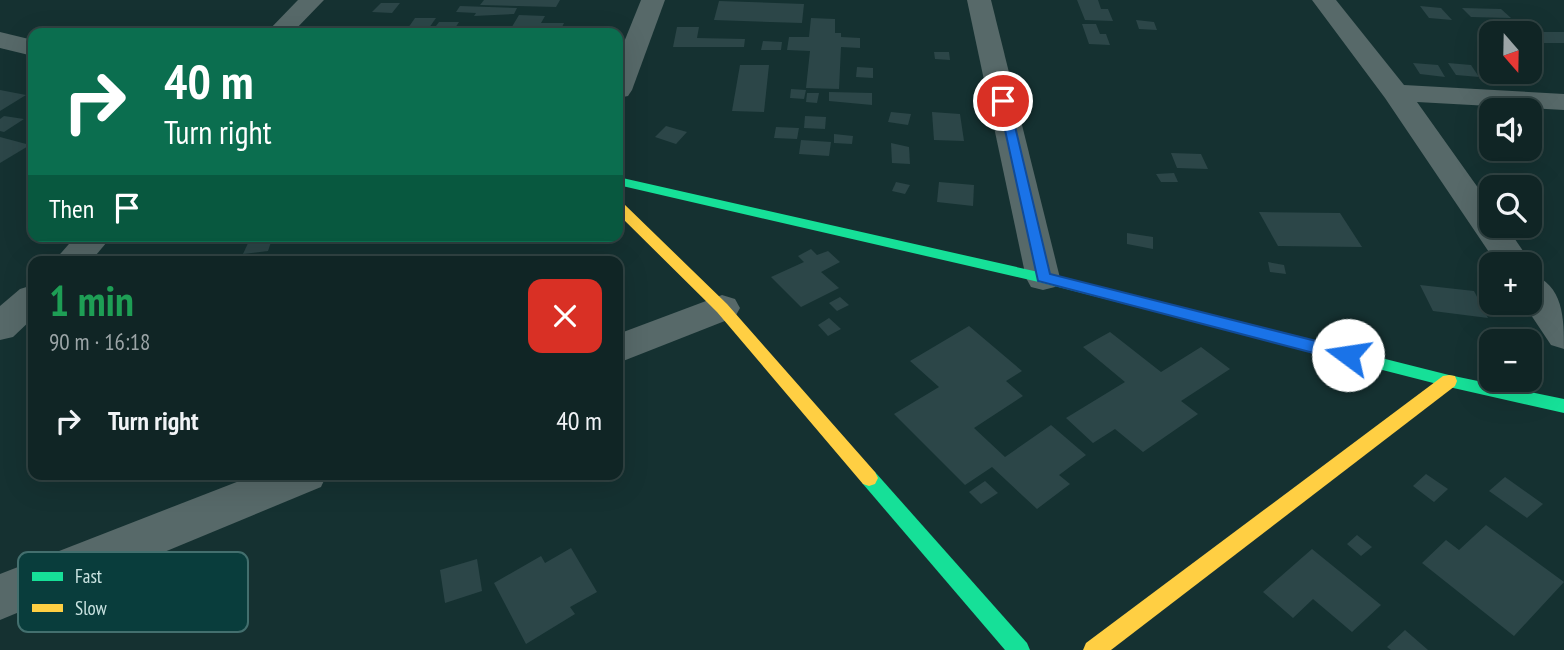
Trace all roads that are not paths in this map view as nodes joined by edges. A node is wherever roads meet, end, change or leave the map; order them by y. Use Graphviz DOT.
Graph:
graph roads {
  1 [pos="312,0"];
  2 [pos="653,0"];
  3 [pos="979,0"];
  4 [pos="1324,0"];
  5 [pos="283,28"];
  6 [pos="0,40"];
  7 [pos="28,47"];
  8 [pos="623,77"];
  9 [pos="1396,93"];
  10 [pos="1564,102"];
  11 [pos="623,182"];
  12 [pos="623,211"];
  13 [pos="90,242"];
  14 [pos="1507,252"];
  15 [pos="76,256"];
  16 [pos="1043,278"];
  17 [pos="28,303"];
  18 [pos="1542,303"];
  19 [pos="722,308"];
  20 [pos="0,327"];
  21 [pos="1564,335"];
  22 [pos="623,347"];
  23 [pos="1449,382"];
  24 [pos="1564,407"];
  25 [pos="291,480"];
  26 [pos="112,552"];
  27 [pos="18,590"];
  28 [pos="0,597"];
  29 [pos="1019,650"];
  30 [pos="1094,650"];
  1 -- 5 [label="street"];
  2 -- 8 [label="street"];
  3 -- 16 [label="street"];
  4 -- 9 [label="street"];
  6 -- 7 [label="street"];
  9 -- 10 [label="street"];
  9 -- 14 [label="street"];
  11 -- 16 [label="street"];
  12 -- 19 [label="street"];
  13 -- 15 [label="street"];
  16 -- 23 [label="street"];
  17 -- 20 [label="street"];
  18 -- 21 [label="street"];
  19 -- 22 [label="street"];
  19 -- 29 [label="street"];
  23 -- 24 [label="street"];
  23 -- 30 [label="street"];
  25 -- 26 [label="street"];
  27 -- 28 [label="street"];
}
